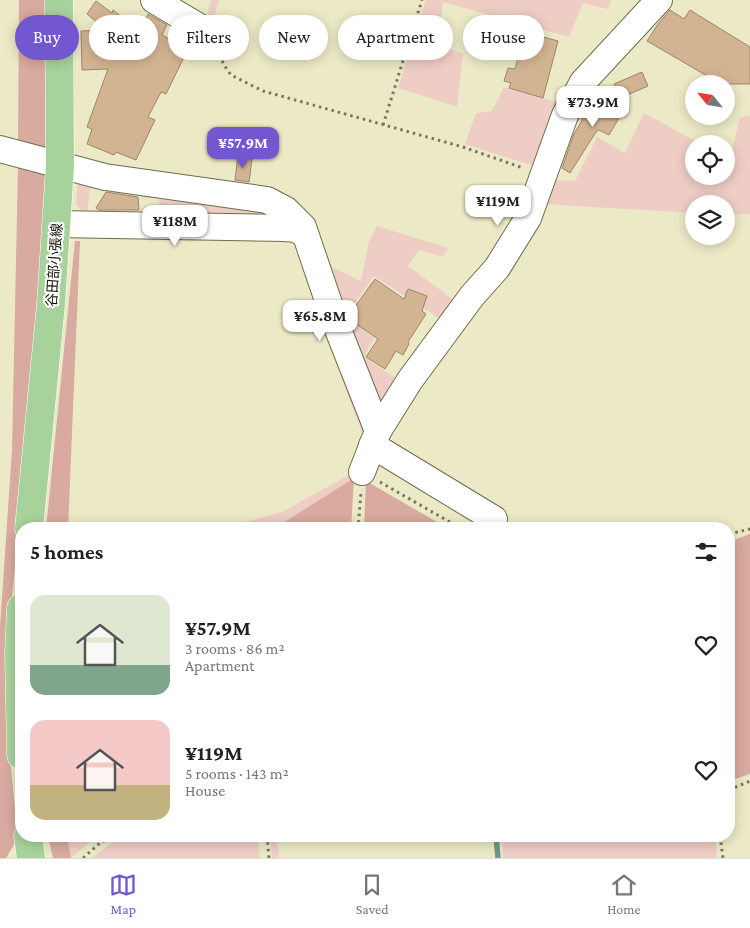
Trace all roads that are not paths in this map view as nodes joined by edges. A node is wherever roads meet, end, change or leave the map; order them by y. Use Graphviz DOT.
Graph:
graph roads {
  1 [pos="59,0"];
  2 [pos="154,0"];
  3 [pos="659,0"];
  4 [pos="180,15"];
  5 [pos="9,152"];
  6 [pos="60,166"];
  7 [pos="57,224"];
  8 [pos="304,234"];
  9 [pos="375,438"];
  10 [pos="362,472"];
  11 [pos="494,519"];
  12 [pos="30,522"];
  13 [pos="29,842"];
  14 [pos="31,858"];
  1 -- 6 [label="main road, 谷田部小張線"];
  2 -- 4 [label="street"];
  3 -- 9 [label="street"];
  5 -- 6 [label="street"];
  6 -- 7 [label="main road, 谷田部小張線"];
  6 -- 8 [label="street"];
  7 -- 8 [label="street"];
  7 -- 12 [label="main road, 谷田部小張線"];
  8 -- 9 [label="street"];
  9 -- 10 [label="street"];
  9 -- 11 [label="street"];
  13 -- 14 [label="main road"];
}
